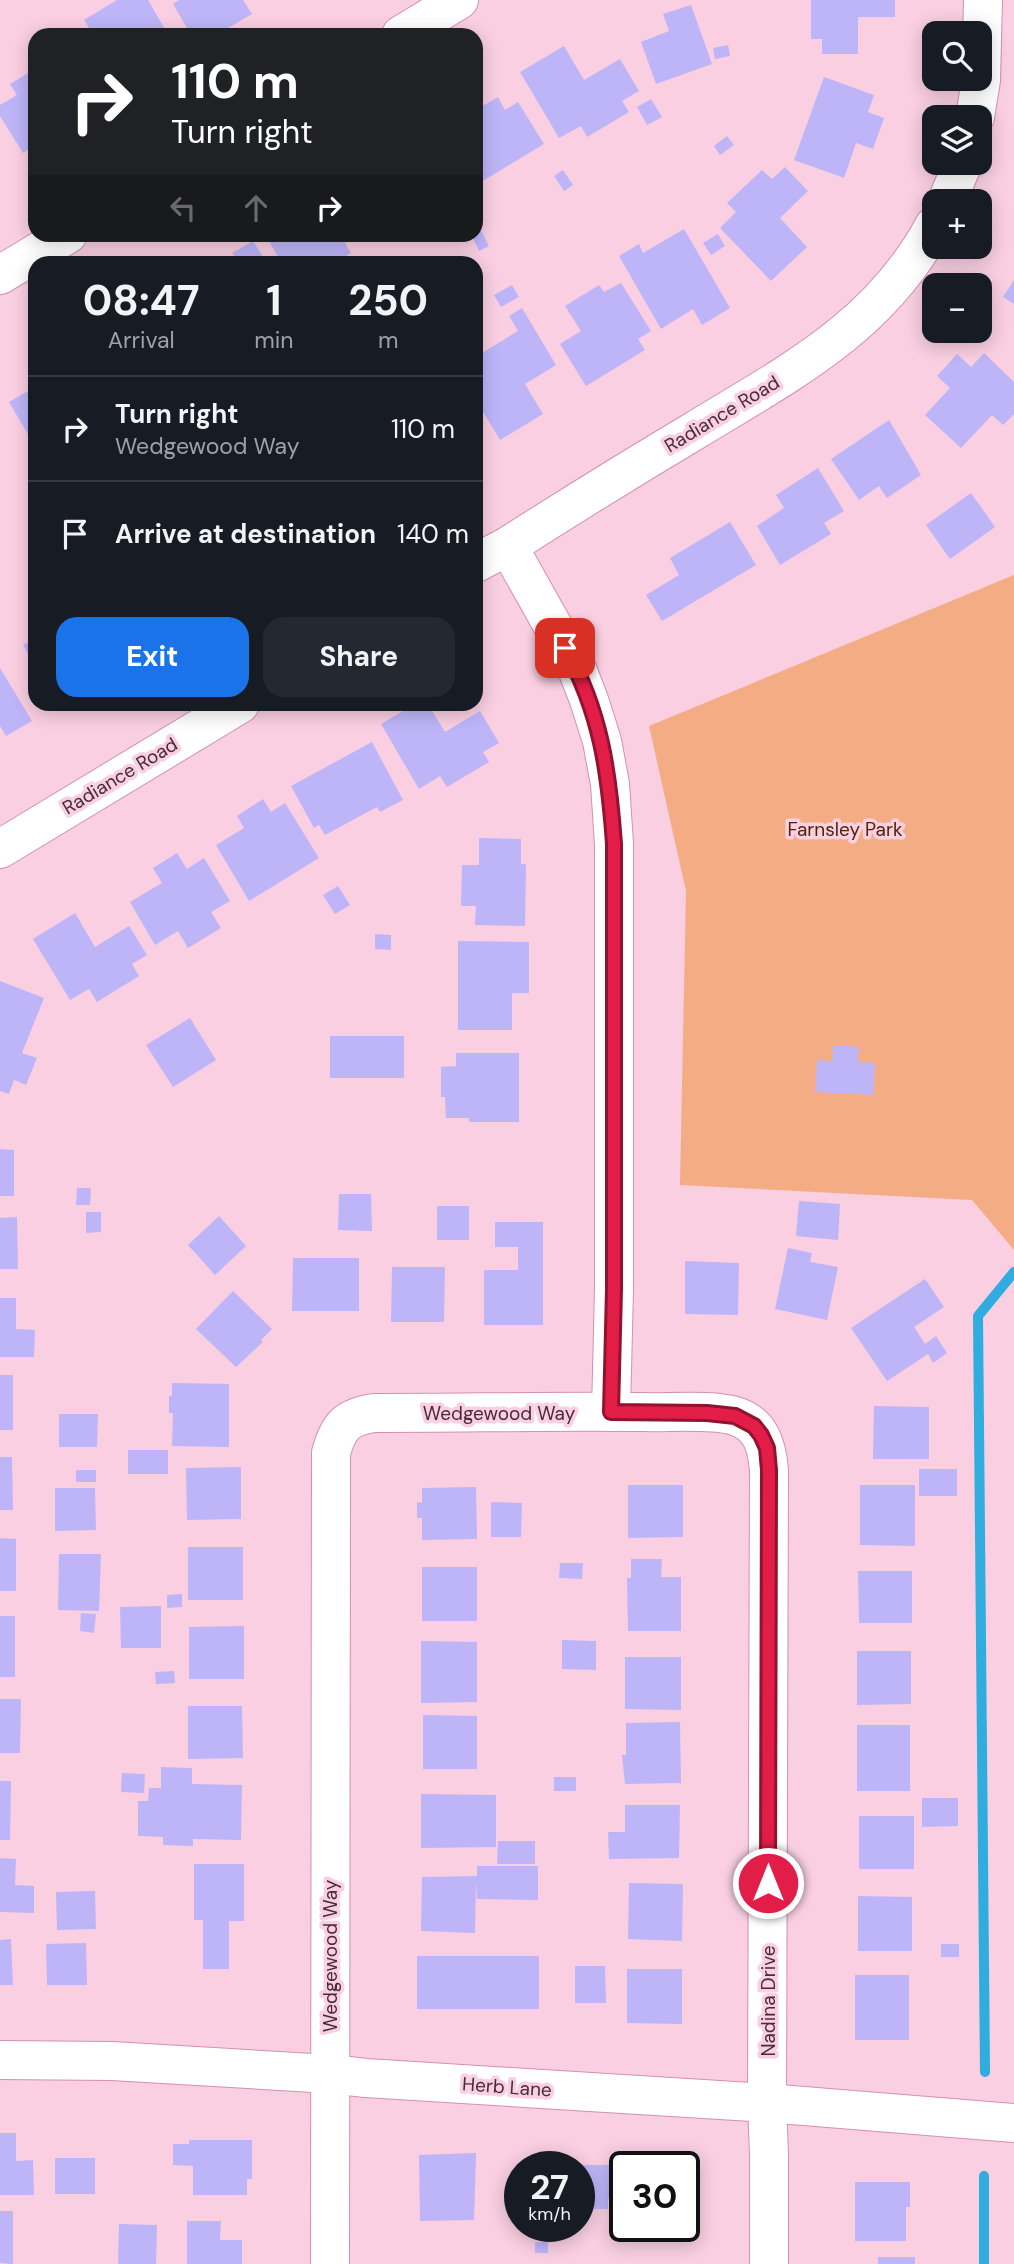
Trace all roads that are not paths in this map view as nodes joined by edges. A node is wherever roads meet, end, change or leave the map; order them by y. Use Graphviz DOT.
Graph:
graph roads {
  1 [pos="459,0"];
  2 [pos="983,0"];
  3 [pos="413,28"];
  4 [pos="977,105"];
  5 [pos="55,242"];
  6 [pos="922,248"];
  7 [pos="32,256"];
  8 [pos="28,258"];
  9 [pos="0,275"];
  10 [pos="492,554"];
  11 [pos="228,711"];
  12 [pos="0,849"];
  13 [pos="611,1412"];
  14 [pos="0,2060"];
  15 [pos="330,2074"];
  16 [pos="767,2103"];
  17 [pos="1014,2123"];
  18 [pos="330,2264"];
  19 [pos="769,2264"];
  1 -- 3 [label="street"];
  2 -- 4 [label="street"];
  5 -- 7 [label="street"];
  6 -- 10 [label="street, Radiance Road"];
  8 -- 9 [label="street"];
  10 -- 13 [label="street"];
  11 -- 12 [label="street, Radiance Road"];
  13 -- 15 [label="street, Wedgewood Way"];
  13 -- 16 [label="street, Nadina Drive"];
  14 -- 15 [label="street, Herb Lane"];
  15 -- 16 [label="street, Herb Lane"];
  15 -- 18 [label="street, Wedgewood Way"];
  16 -- 17 [label="street, Herb Lane"];
  16 -- 19 [label="street, Nadina Drive"];
}
